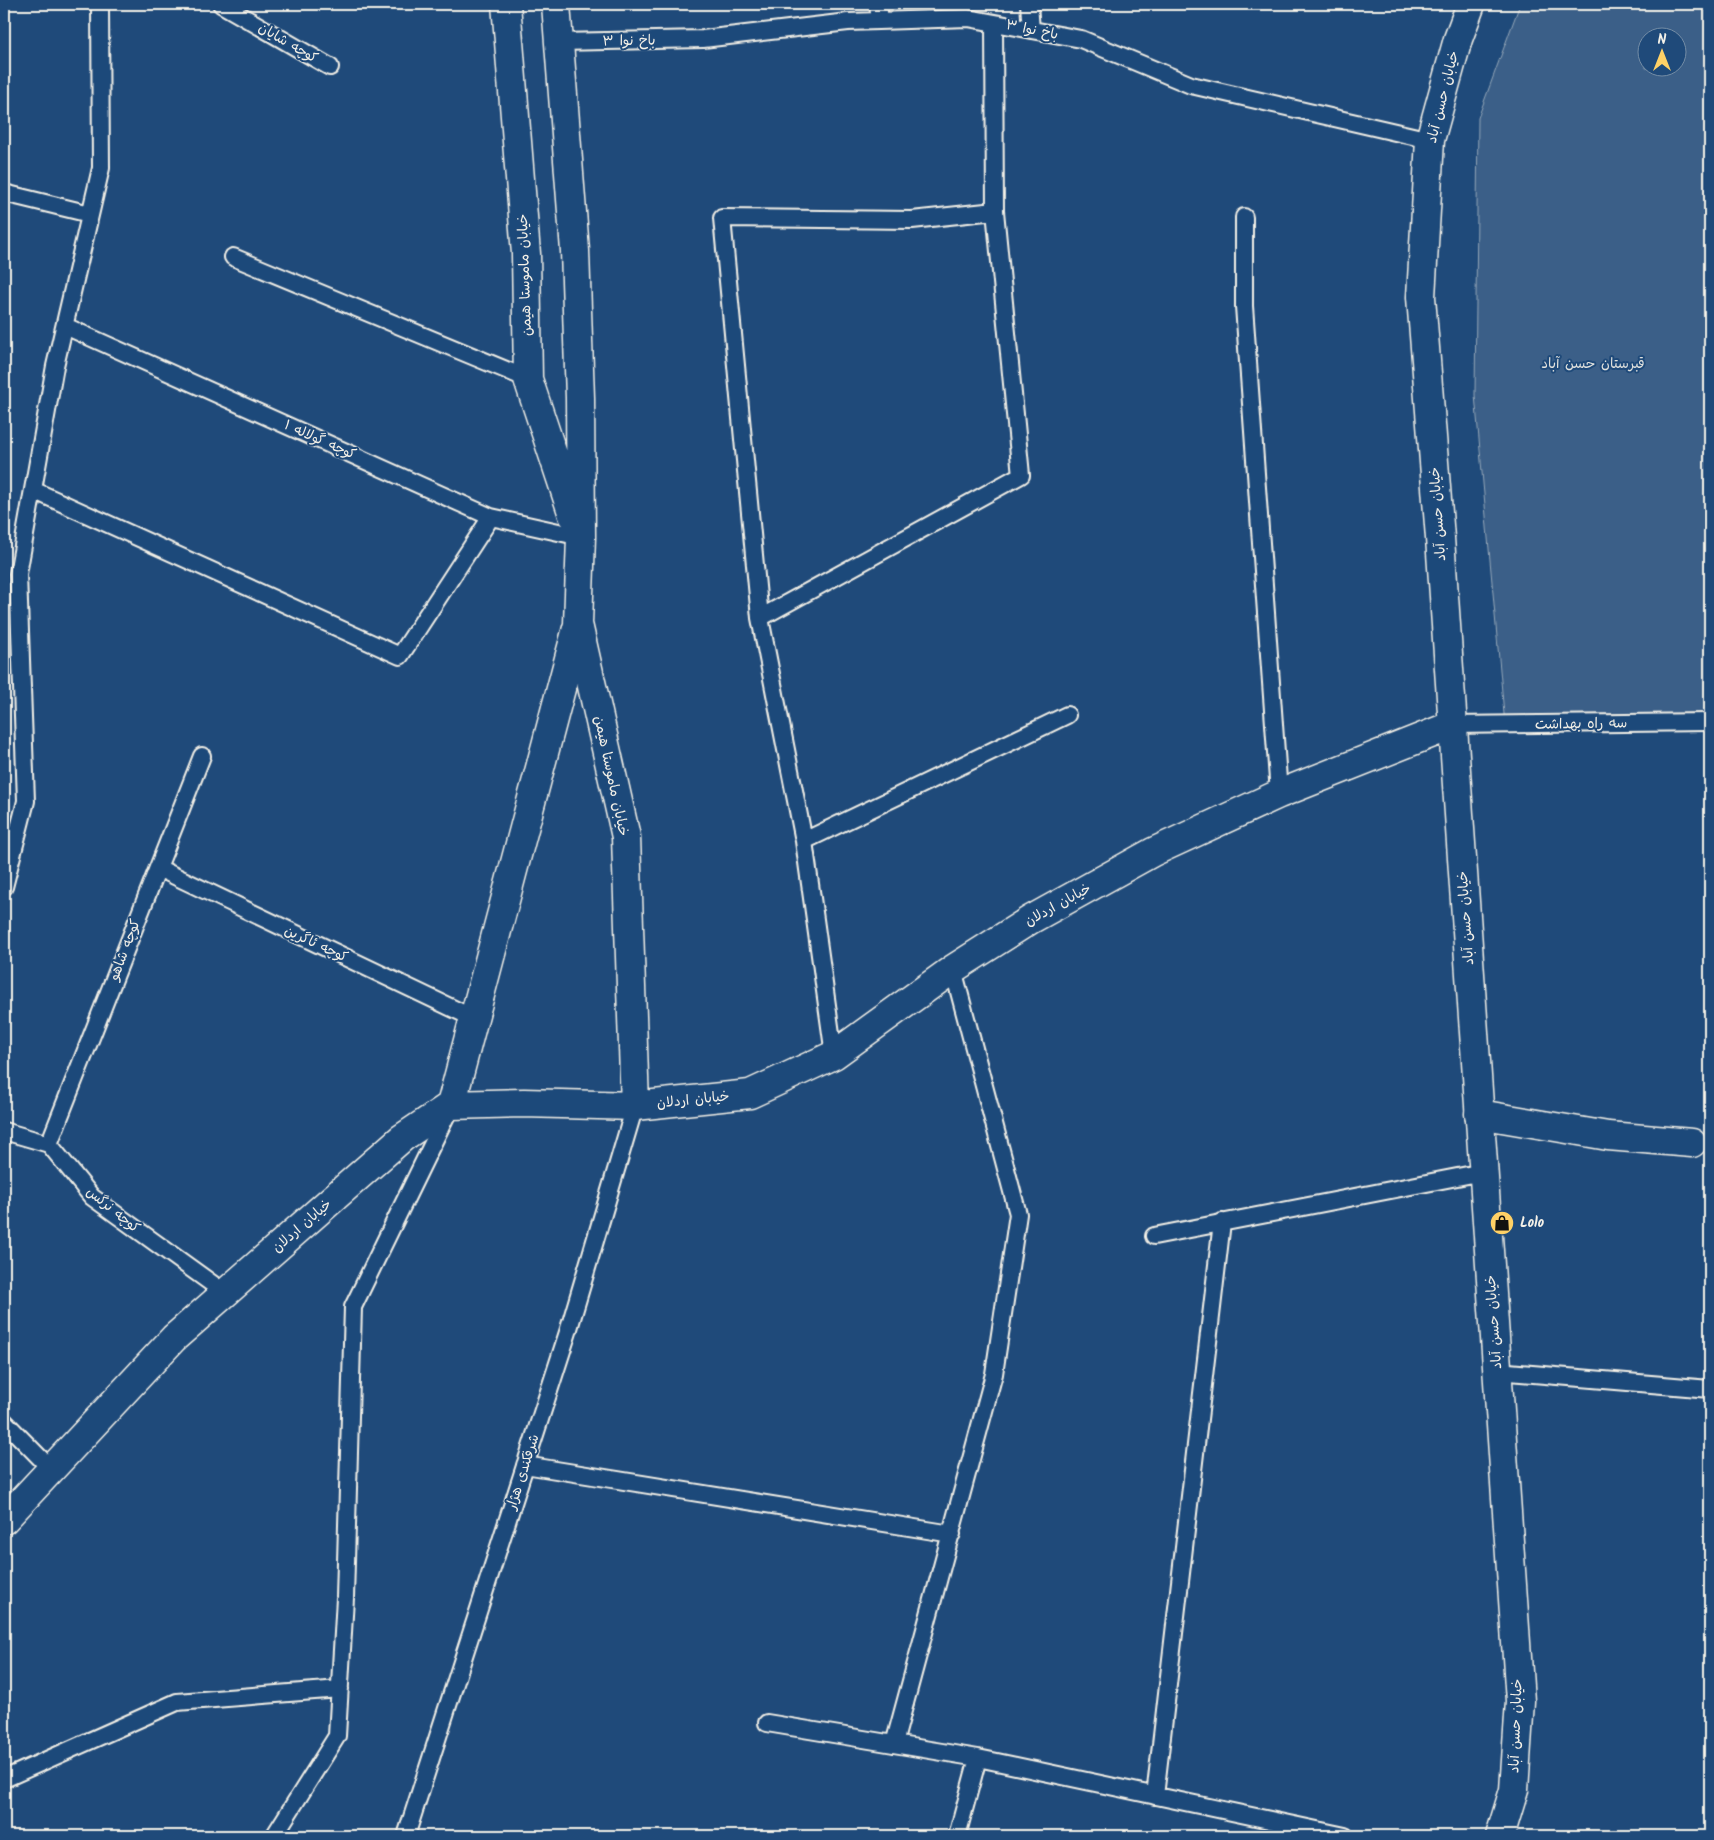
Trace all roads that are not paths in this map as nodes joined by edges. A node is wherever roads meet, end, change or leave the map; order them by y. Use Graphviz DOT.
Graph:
graph roads {
  1 [pos="100,4"];
  2 [pos="220,4"];
  3 [pos="506,4"];
  4 [pos="556,4"];
  5 [pos="878,4"];
  6 [pos="1029,4"];
  7 [pos="1471,4"];
  8 [pos="880,21"];
  9 [pos="994,23"];
  10 [pos="1031,30"];
  11 [pos="559,42"];
  12 [pos="330,67"];
  13 [pos="1430,140"];
  14 [pos="4,193"];
  15 [pos="995,211"];
  16 [pos="90,214"];
  17 [pos="1244,217"];
  18 [pos="233,257"];
  19 [pos="65,326"];
  20 [pos="528,379"];
  21 [pos="33,490"];
  22 [pos="491,517"];
  23 [pos="581,537"];
  24 [pos="760,618"];
  25 [pos="578,624"];
  26 [pos="1067,715"];
  27 [pos="1710,722"];
  28 [pos="1453,725"];
  29 [pos="202,756"];
  30 [pos="1278,794"];
  31 [pos="804,842"];
  32 [pos="158,868"];
  33 [pos="4,887"];
  34 [pos="953,969"];
  35 [pos="475,1019"];
  36 [pos="834,1055"];
  37 [pos="451,1106"];
  38 [pos="636,1106"];
  39 [pos="1479,1114"];
  40 [pos="4,1131"];
  41 [pos="1692,1143"];
  42 [pos="49,1144"];
  43 [pos="1483,1172"];
  44 [pos="1222,1222"];
  45 [pos="1154,1236"];
  46 [pos="225,1293"];
  47 [pos="1497,1371"];
  48 [pos="1710,1389"];
  49 [pos="4,1421"];
  50 [pos="525,1465"];
  51 [pos="51,1469"];
  52 [pos="4,1520"];
  53 [pos="952,1534"];
  54 [pos="340,1689"];
  55 [pos="767,1724"];
  56 [pos="894,1744"];
  57 [pos="978,1758"];
  58 [pos="4,1779"];
  59 [pos="1155,1796"];
  60 [pos="274,1836"];
  61 [pos="406,1836"];
  62 [pos="957,1836"];
  63 [pos="1345,1836"];
  64 [pos="1500,1836"];
  1 -- 16 [label="lane"];
  2 -- 12 [label="lane, کوچه شایان"];
  3 -- 20 [label="street, خیابان ماموستا هیمن"];
  4 -- 11 [label="street, خیابان ماموستا هیمن"];
  5 -- 8 [label="lane"];
  6 -- 10 [label="lane"];
  7 -- 13 [label="street, خیابان حسن آباد"];
  8 -- 9 [label="lane, باخ نوا ۳"];
  8 -- 11 [label="lane, باخ نوا ۳"];
  9 -- 10 [label="lane, باخ نوا ۳"];
  9 -- 15 [label="lane"];
  10 -- 13 [label="lane, باخ نوا ۳"];
  11 -- 23 [label="street, خیابان ماموستا هیمن"];
  13 -- 28 [label="street, خیابان حسن آباد"];
  14 -- 16 [label="lane"];
  15 -- 24 [label="lane"];
  15 -- 24 [label="lane"];
  16 -- 19 [label="lane"];
  17 -- 30 [label="lane"];
  18 -- 20 [label="lane"];
  19 -- 21 [label="lane"];
  19 -- 22 [label="lane, کوچه گولاله ۱"];
  20 -- 23 [label="street, خیابان ماموستا هیمن"];
  21 -- 22 [label="lane"];
  21 -- 33 [label="lane"];
  22 -- 23 [label="lane, کوچه گولاله ۱"];
  23 -- 25 [label="street, خیابان ماموستا هیمن"];
  24 -- 31 [label="lane"];
  25 -- 35 [label="street"];
  25 -- 38 [label="street, خیابان ماموستا هیمن"];
  26 -- 31 [label="lane"];
  27 -- 28 [label="lane, سه راه بهداشت"];
  28 -- 30 [label="street, خیابان اردلان"];
  28 -- 39 [label="street, خیابان حسن آباد"];
  29 -- 32 [label="lane, کوچه شاهو"];
  30 -- 34 [label="street, خیابان اردلان"];
  31 -- 36 [label="lane"];
  32 -- 35 [label="lane, کوچه ئاگرین"];
  32 -- 42 [label="lane, کوچه شاهو"];
  34 -- 36 [label="street, خیابان اردلان"];
  34 -- 53 [label="lane"];
  35 -- 37 [label="street"];
  36 -- 38 [label="street, خیابان اردلان"];
  37 -- 38 [label="street, خیابان اردلان"];
  37 -- 46 [label="street, خیابان اردلان"];
  37 -- 54 [label="lane"];
  38 -- 50 [label="lane, شرفکندی هژار"];
  39 -- 41 [label="street"];
  39 -- 43 [label="street, خیابان حسن آباد"];
  40 -- 42 [label="lane"];
  42 -- 46 [label="lane, کوچه نرگس"];
  43 -- 44 [label="lane"];
  43 -- 47 [label="street, خیابان حسن آباد"];
  44 -- 45 [label="lane"];
  44 -- 59 [label="lane"];
  46 -- 51 [label="street, خیابان اردلان"];
  47 -- 48 [label="lane"];
  47 -- 64 [label="street, خیابان حسن آباد"];
  49 -- 51 [label="lane"];
  50 -- 53 [label="lane"];
  50 -- 61 [label="lane, شرفکندی هژار"];
  51 -- 52 [label="street, خیابان اردلان"];
  53 -- 56 [label="lane"];
  54 -- 58 [label="lane"];
  54 -- 60 [label="lane"];
  55 -- 56 [label="lane"];
  56 -- 57 [label="lane"];
  57 -- 59 [label="lane"];
  57 -- 62 [label="lane"];
  59 -- 63 [label="lane"];
}
